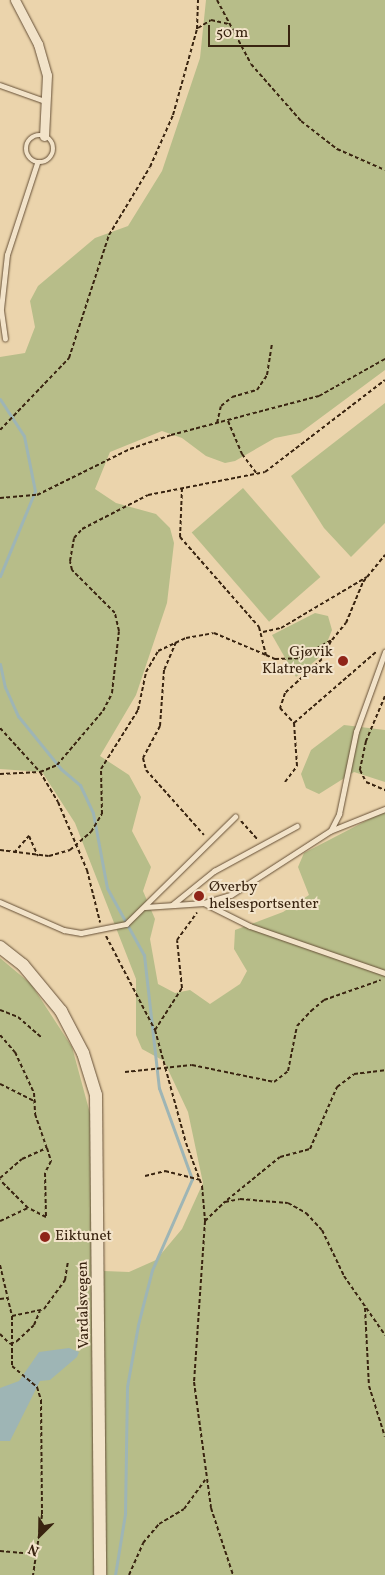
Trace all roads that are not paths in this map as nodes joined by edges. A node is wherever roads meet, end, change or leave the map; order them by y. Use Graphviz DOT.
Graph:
graph roads {
  1 [pos="14,0"];
  2 [pos="0,85"];
  3 [pos="49,103"];
  4 [pos="44,136"];
  5 [pos="36,163"];
  6 [pos="5,339"];
  7 [pos="385,652"];
  8 [pos="385,809"];
  9 [pos="235,817"];
  10 [pos="297,826"];
  11 [pos="330,831"];
  12 [pos="0,902"];
  13 [pos="204,903"];
  14 [pos="172,906"];
  15 [pos="145,908"];
  16 [pos="0,946"];
  17 [pos="385,973"];
  18 [pos="100,1575"];
  1 -- 3 [label="street"];
  2 -- 3 [label="lane"];
  3 -- 4 [label="street"];
  4 -- 5 [label="lane"];
  4 -- 5 [label="lane"];
  5 -- 6 [label="lane"];
  7 -- 11 [label="lane"];
  8 -- 11 [label="lane"];
  9 -- 15 [label="lane"];
  10 -- 14 [label="lane"];
  11 -- 13 [label="lane"];
  12 -- 15 [label="lane"];
  13 -- 14 [label="lane"];
  13 -- 17 [label="lane"];
  14 -- 15 [label="lane"];
  16 -- 18 [label="main road, Vardalsvegen"];
}
